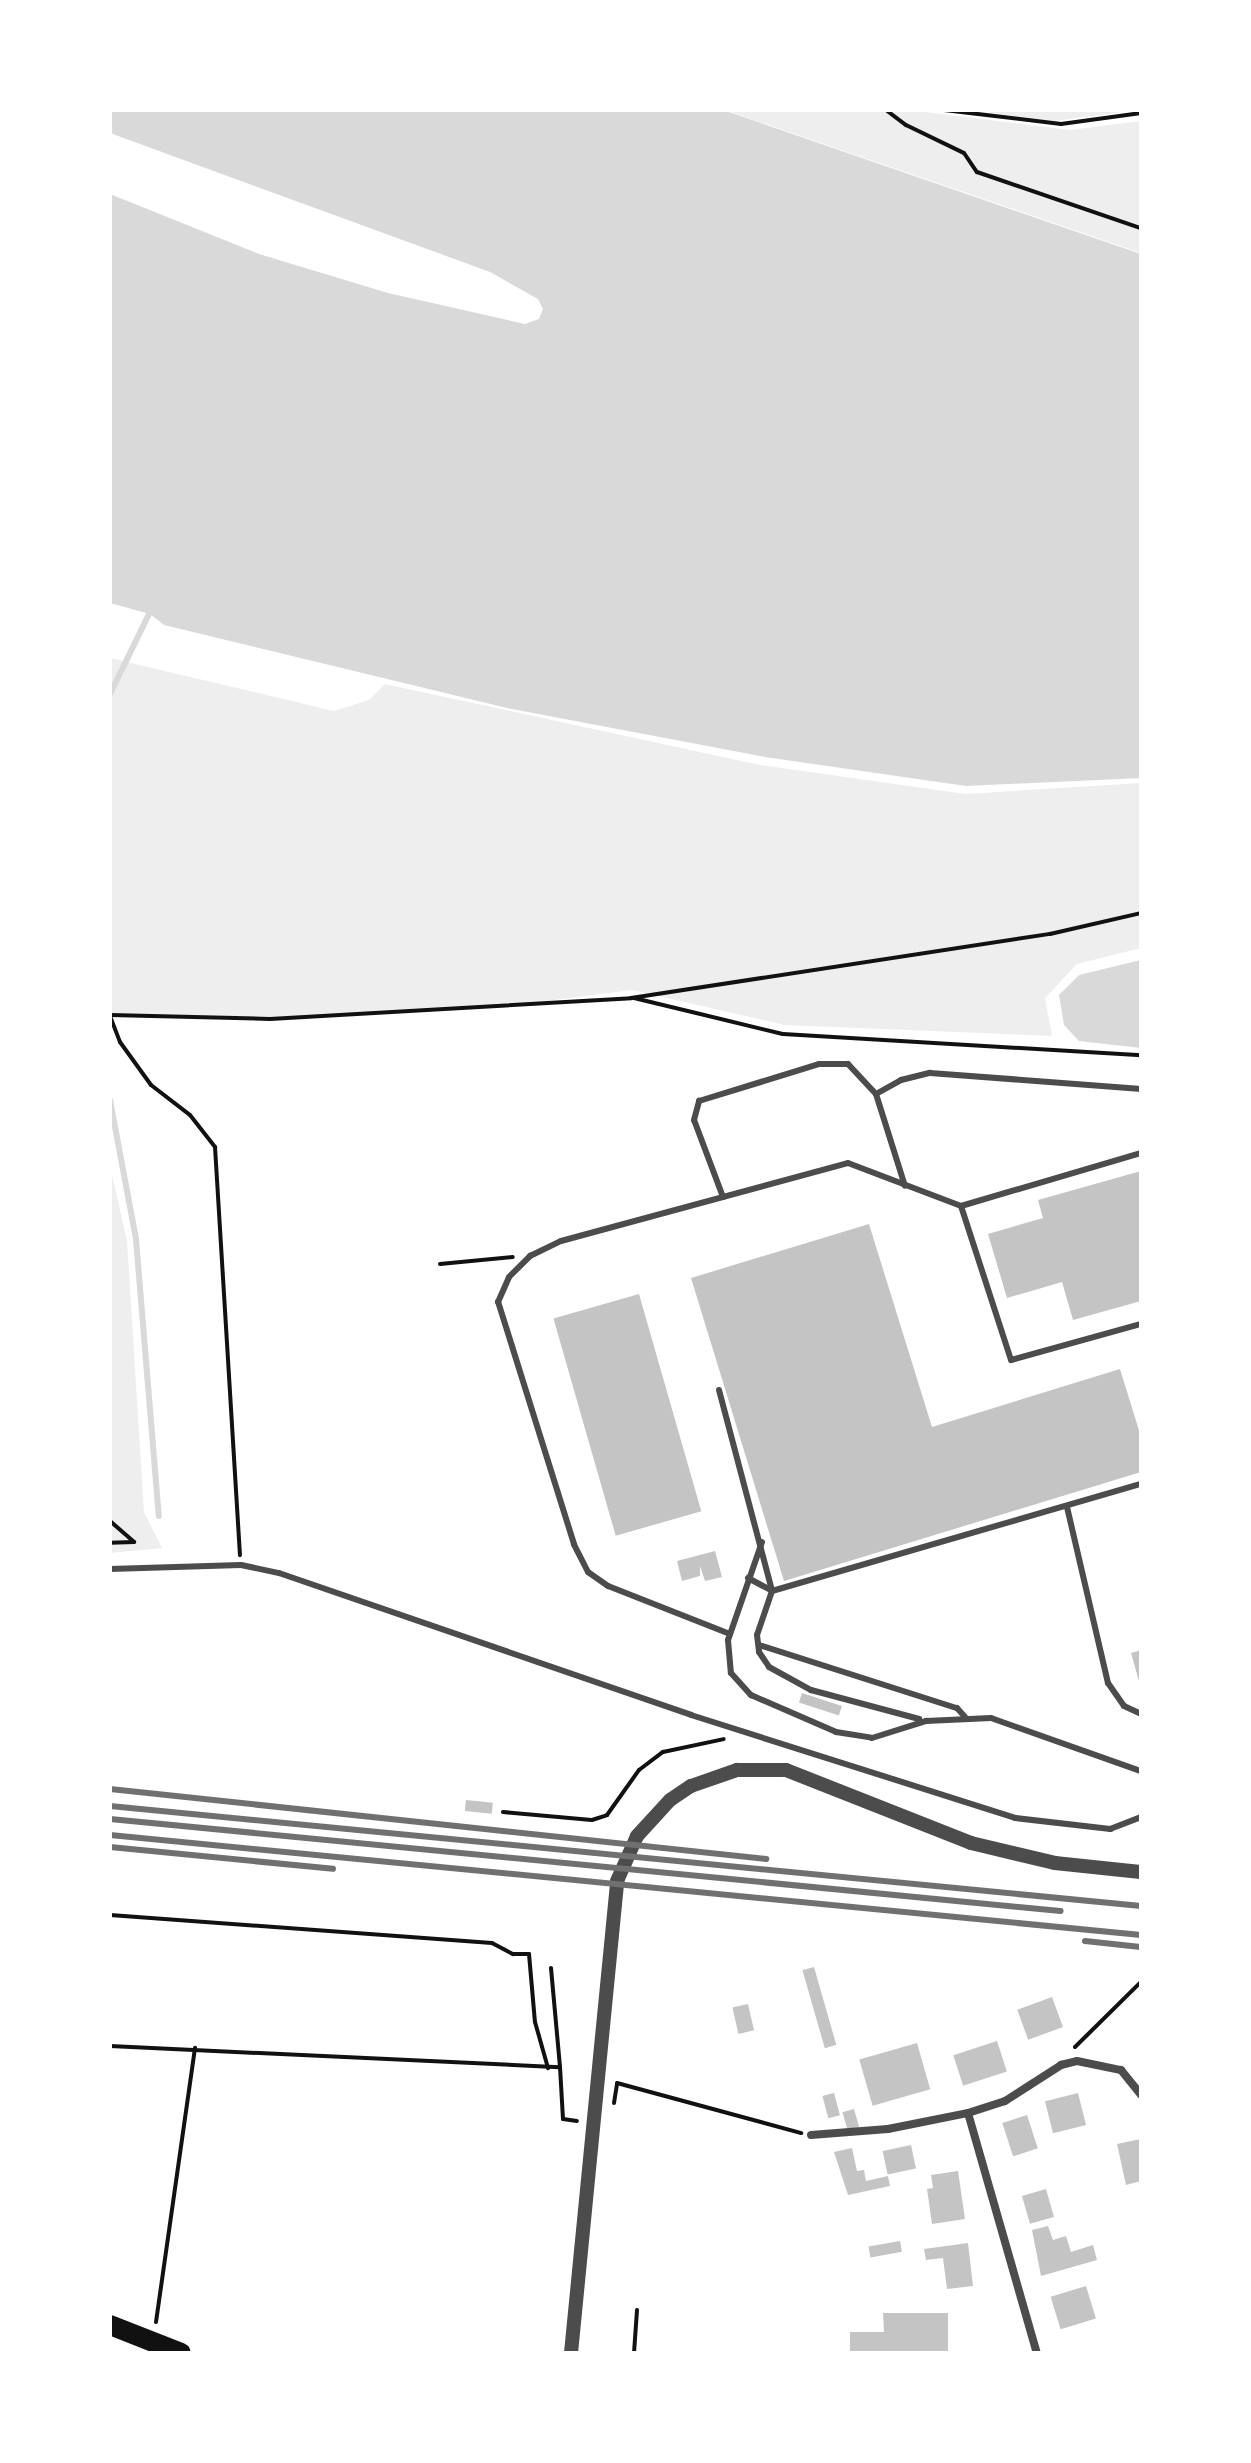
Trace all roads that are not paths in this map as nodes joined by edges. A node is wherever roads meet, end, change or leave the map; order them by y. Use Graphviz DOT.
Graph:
graph roads {
  1 [pos="1141,1089"];
  2 [pos="876,1094"];
  3 [pos="1141,1153"];
  4 [pos="905,1186"];
  5 [pos="723,1197"];
  6 [pos="961,1206"];
  7 [pos="1141,1324"];
  8 [pos="719,1390"];
  9 [pos="1141,1484"];
  10 [pos="1067,1507"];
  11 [pos="762,1542"];
  12 [pos="110,1569"];
  13 [pos="748,1578"];
  14 [pos="772,1591"];
  15 [pos="730,1634"];
  16 [pos="759,1645"];
  17 [pos="1141,1714"];
  18 [pos="966,1718"];
  19 [pos="926,1721"];
  20 [pos="1141,1771"];
  21 [pos="1141,1817"];
  22 [pos="1141,1872"];
  23 [pos="1140,2092"];
  24 [pos="968,2113"];
  25 [pos="811,2135"];
  26 [pos="110,2325"];
  27 [pos="573,2331"];
  28 [pos="181,2353"];
  29 [pos="563,2353"];
  30 [pos="571,2353"];
  31 [pos="1037,2353"];
  1 -- 2 [label="lane"];
  2 -- 4 [label="lane"];
  2 -- 5 [label="lane"];
  3 -- 6 [label="lane"];
  4 -- 5 [label="lane"];
  4 -- 6 [label="lane"];
  5 -- 15 [label="lane"];
  6 -- 7 [label="lane"];
  8 -- 11 [label="lane"];
  9 -- 10 [label="lane"];
  10 -- 14 [label="lane"];
  10 -- 17 [label="lane"];
  11 -- 13 [label="lane"];
  11 -- 14 [label="lane"];
  12 -- 21 [label="lane"];
  13 -- 14 [label="lane"];
  13 -- 15 [label="lane"];
  14 -- 16 [label="lane"];
  15 -- 19 [label="lane"];
  16 -- 18 [label="lane"];
  16 -- 19 [label="lane"];
  18 -- 19 [label="lane"];
  18 -- 20 [label="lane"];
  22 -- 27 [label="street"];
  23 -- 24 [label="street"];
  24 -- 25 [label="street"];
  24 -- 31 [label="street"];
  26 -- 28 [label="main road"];
  27 -- 29 [label="street"];
  27 -- 30 [label="street"];
}
